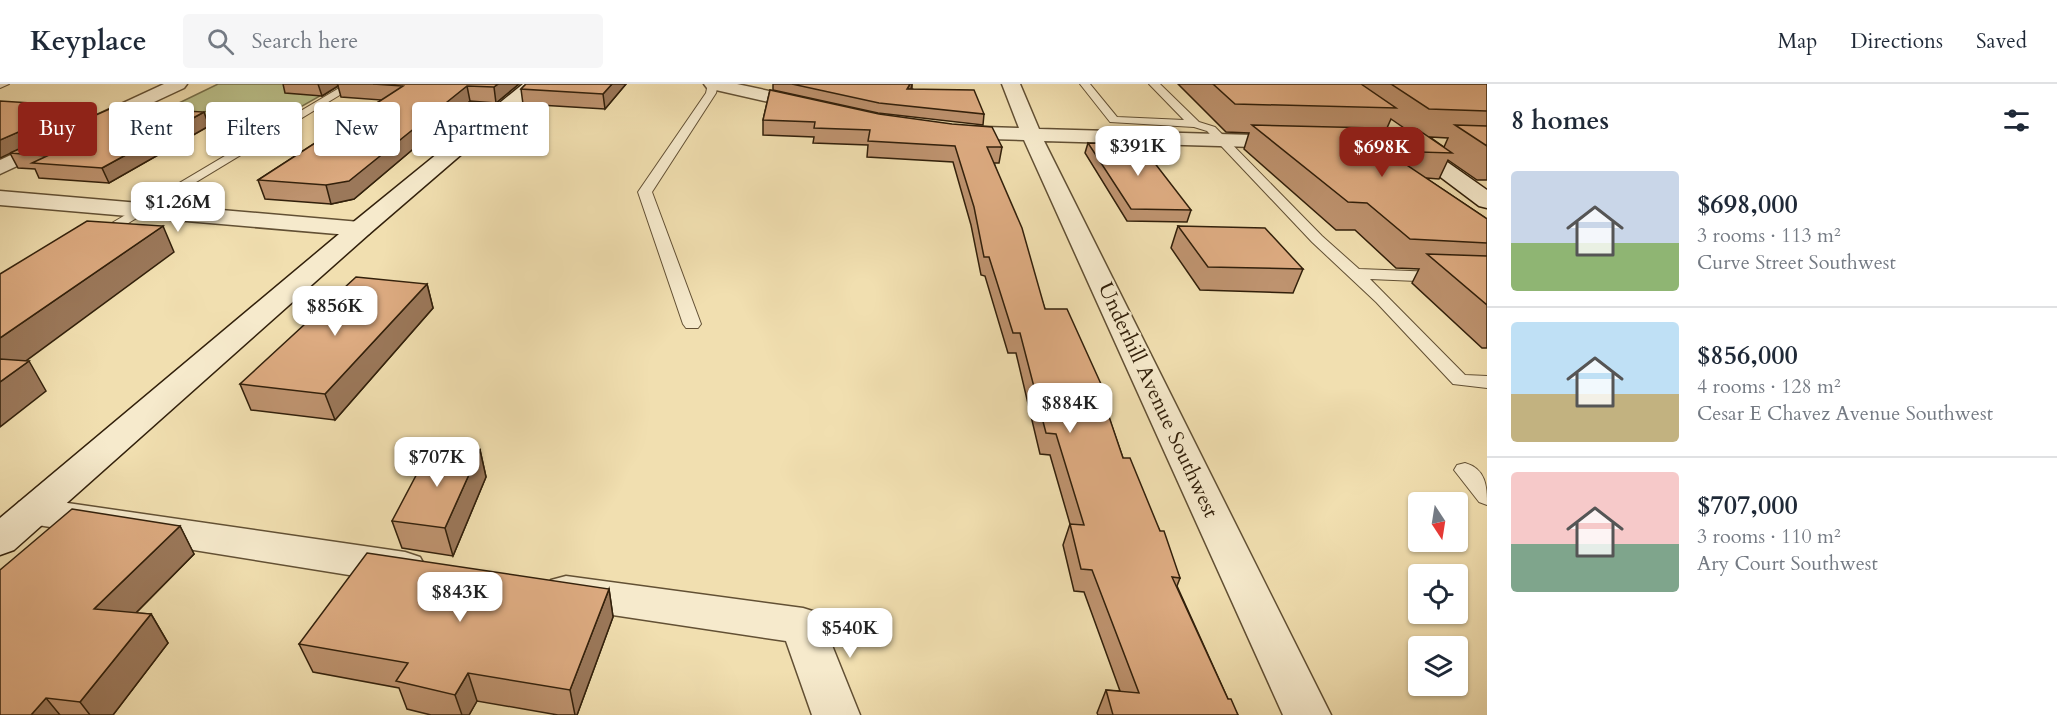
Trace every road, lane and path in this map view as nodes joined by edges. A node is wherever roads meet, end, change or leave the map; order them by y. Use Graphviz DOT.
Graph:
graph roads {
  1 [pos="178,84"];
  2 [pos="353,84"];
  3 [pos="534,84"];
  4 [pos="713,84"];
  5 [pos="1011,84"];
  6 [pos="1085,84"];
  7 [pos="1154,84"];
  8 [pos="834,111"];
  9 [pos="1195,124"];
  10 [pos="929,128"];
  11 [pos="1032,136"];
  12 [pos="1223,141"];
  13 [pos="1313,143"];
  14 [pos="1448,146"];
  15 [pos="0,168"];
  16 [pos="0,198"];
  17 [pos="1487,201"];
  18 [pos="142,209"];
  19 [pos="360,229"];
  20 [pos="89,241"];
  21 [pos="1353,273"];
  22 [pos="1487,279"];
  23 [pos="692,324"];
  24 [pos="1487,382"];
  25 [pos="1465,470"];
  26 [pos="1487,496"];
  27 [pos="33,512"];
  28 [pos="0,540"];
  29 [pos="437,573"];
  30 [pos="532,586"];
  31 [pos="836,715"];
  32 [pos="1307,715"];
  1 -- 15 [label="street"];
  2 -- 18 [label="lane"];
  3 -- 19 [label="street"];
  4 -- 8 [label="street"];
  4 -- 23 [label="lane"];
  5 -- 11 [label="street, Underhill Avenue Southwest"];
  6 -- 9 [label="lane"];
  7 -- 9 [label="lane"];
  9 -- 12 [label="lane"];
  10 -- 11 [label="street"];
  11 -- 12 [label="street"];
  11 -- 32 [label="street, Underhill Avenue Southwest"];
  12 -- 13 [label="street"];
  12 -- 21 [label="lane"];
  14 -- 17 [label="street"];
  16 -- 18 [label="street"];
  18 -- 19 [label="street"];
  18 -- 20 [label="lane"];
  19 -- 27 [label="street"];
  21 -- 22 [label="lane"];
  21 -- 24 [label="lane"];
  25 -- 26 [label="lane"];
  27 -- 28 [label="street"];
  27 -- 29 [label="street"];
  30 -- 31 [label="street"];
}
